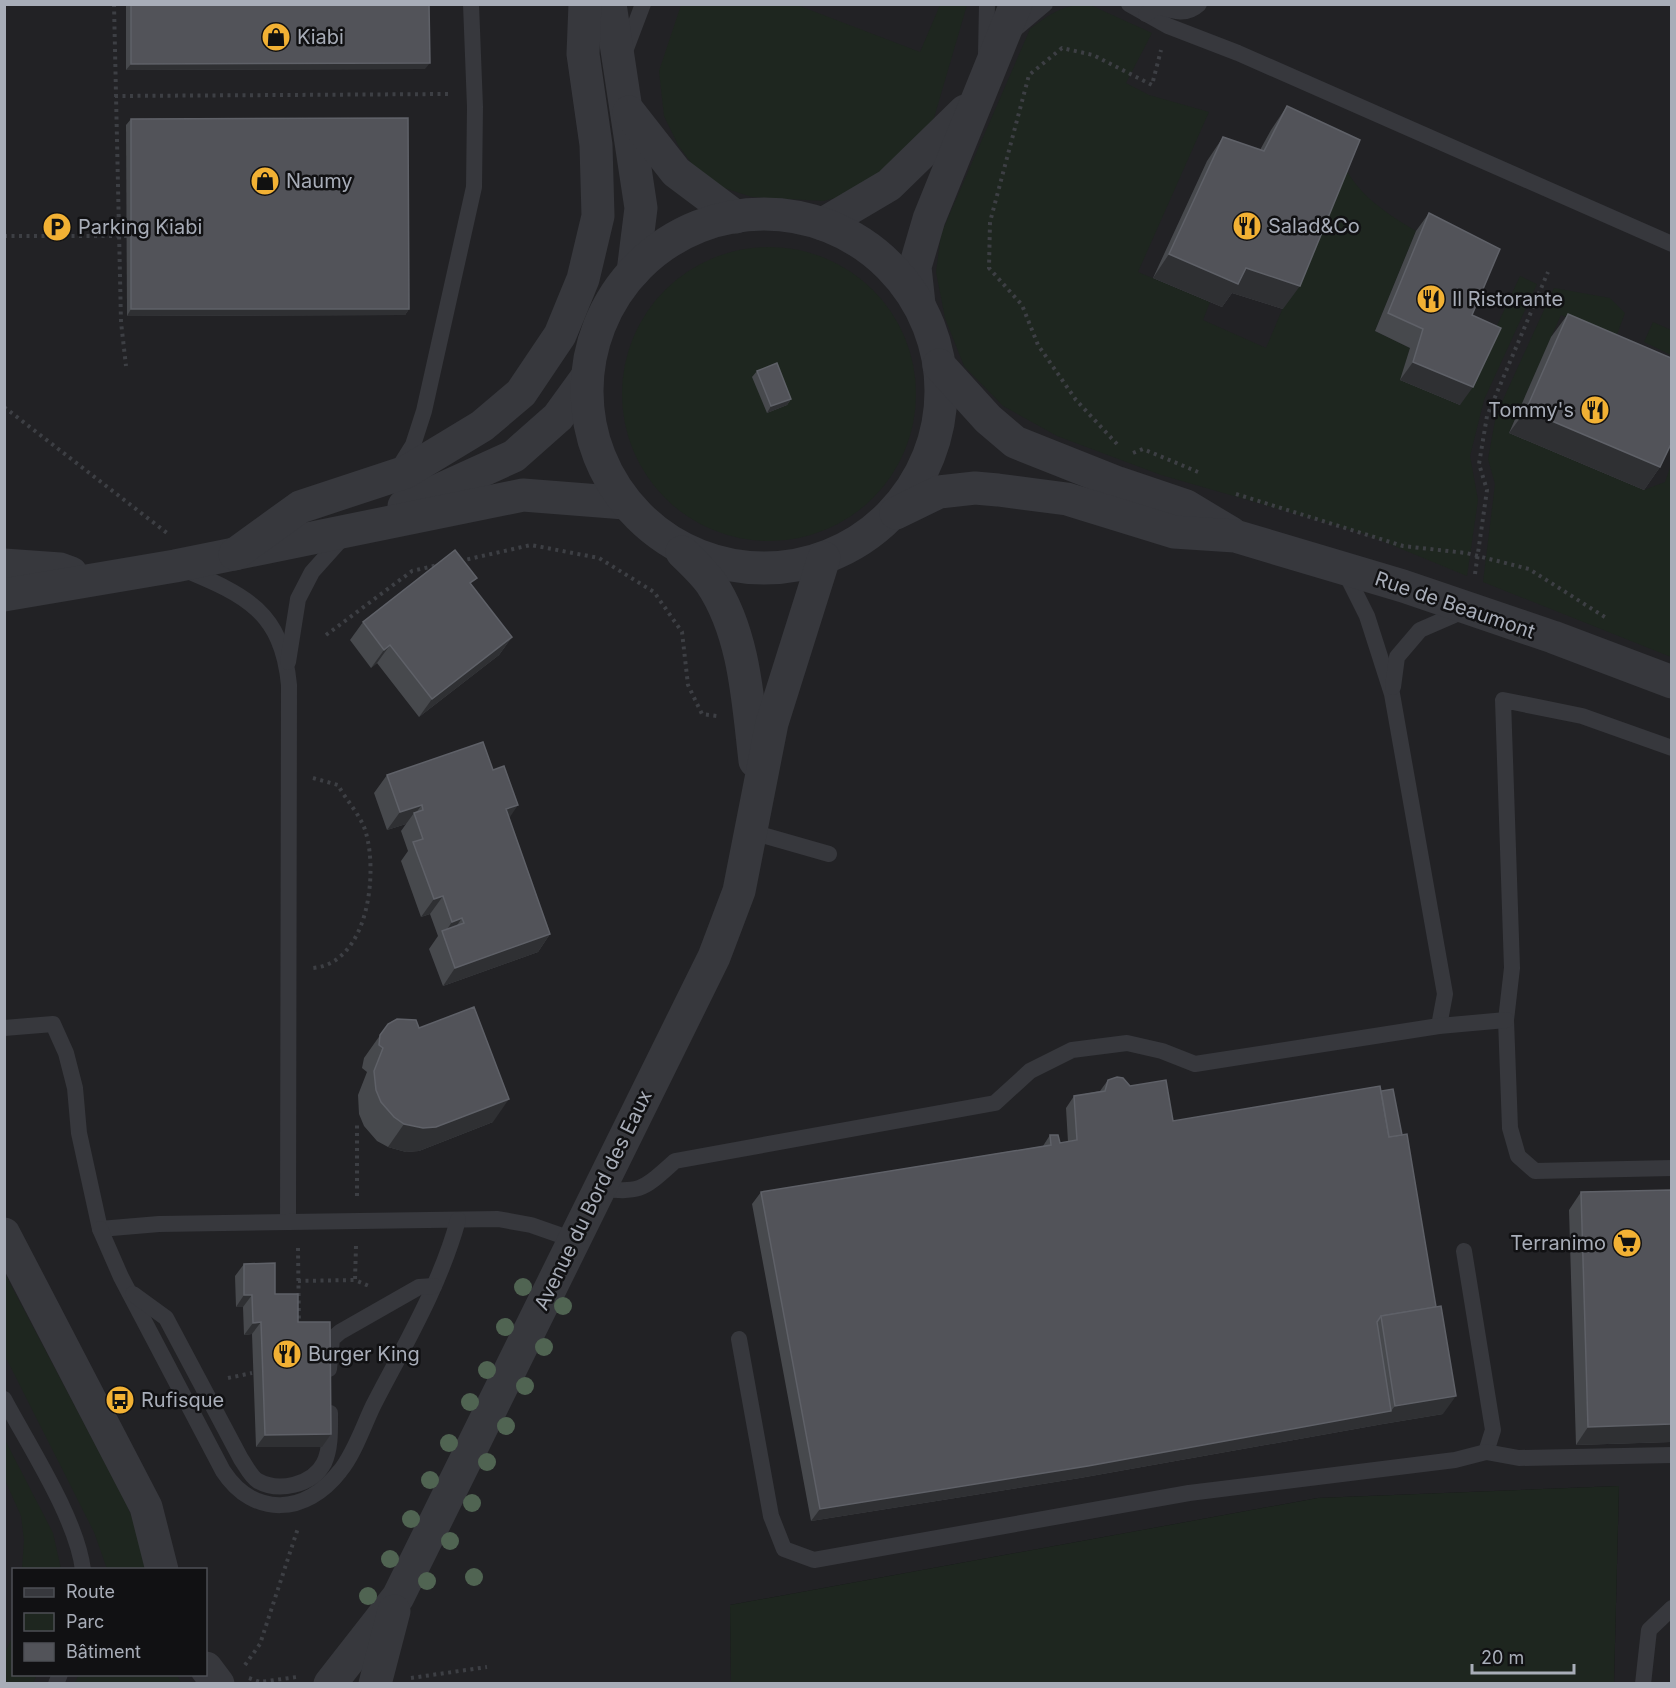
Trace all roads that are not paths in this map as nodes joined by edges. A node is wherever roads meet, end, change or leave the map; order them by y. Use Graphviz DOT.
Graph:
graph roads {
  1 [pos="471,4"];
  2 [pos="585,4"];
  3 [pos="610,4"];
  4 [pos="643,4"];
  5 [pos="987,4"];
  6 [pos="1016,4"];
  7 [pos="1045,4"];
  8 [pos="1129,4"];
  9 [pos="1199,4"];
  10 [pos="1146,14"];
  11 [pos="618,69"];
  12 [pos="986,75"];
  13 [pos="628,110"];
  14 [pos="736,217"];
  15 [pos="823,224"];
  16 [pos="1671,244"];
  17 [pos="633,272"];
  18 [pos="919,304"];
  19 [pos="939,365"];
  20 [pos="587,377"];
  21 [pos="393,477"];
  22 [pos="625,503"];
  23 [pos="891,515"];
  24 [pos="349,532"];
  25 [pos="1235,536"];
  26 [pos="677,547"];
  27 [pos="235,554"];
  28 [pos="824,558"];
  29 [pos="4,565"];
  30 [pos="175,566"];
  31 [pos="1342,568"];
  32 [pos="96,581"];
  33 [pos="4,596"];
  34 [pos="1469,609"];
  35 [pos="287,663"];
  36 [pos="1671,682"];
  37 [pos="1392,694"];
  38 [pos="1671,748"];
  39 [pos="759,792"];
  40 [pos="752,832"];
  41 [pos="829,854"];
  42 [pos="1506,1020"];
  43 [pos="1439,1026"];
  44 [pos="4,1028"];
  45 [pos="1671,1168"];
  46 [pos="598,1189"];
  47 [pos="458,1220"];
  48 [pos="292,1222"];
  49 [pos="100,1228"];
  50 [pos="4,1234"];
  51 [pos="574,1240"];
  52 [pos="1464,1251"];
  53 [pos="434,1286"];
  54 [pos="130,1292"];
  55 [pos="739,1339"];
  56 [pos="4,1399"];
  57 [pos="1486,1452"];
  58 [pos="1671,1455"];
  59 [pos="83,1568"];
  60 [pos="162,1568"];
  61 [pos="398,1597"];
  62 [pos="1671,1608"];
  63 [pos="207,1668"];
  64 [pos="235,1675"];
  65 [pos="314,1680"];
  66 [pos="375,1683"];
  67 [pos="1643,1683"];
  1 -- 21 [label="lane"];
  2 -- 21 [label="street"];
  3 -- 11 [label="street"];
  4 -- 11 [label="lane"];
  5 -- 12 [label="lane"];
  6 -- 12 [label="street"];
  7 -- 12 [label="lane"];
  8 -- 10 [label="lane"];
  9 -- 10 [label="lane"];
  10 -- 16 [label="lane"];
  11 -- 13 [label="street"];
  12 -- 15 [label="street"];
  12 -- 18 [label="street"];
  13 -- 14 [label="street"];
  13 -- 17 [label="street"];
  14 -- 15 [label="street"];
  14 -- 17 [label="street"];
  15 -- 18 [label="street"];
  17 -- 20 [label="street"];
  18 -- 19 [label="street"];
  19 -- 23 [label="street"];
  19 -- 25 [label="street, Rue de Beaumont"];
  20 -- 22 [label="street"];
  20 -- 24 [label="street"];
  21 -- 27 [label="street"];
  22 -- 24 [label="street"];
  22 -- 26 [label="street"];
  23 -- 25 [label="street, Rue de Beaumont"];
  23 -- 28 [label="street"];
  24 -- 27 [label="street"];
  24 -- 35 [label="lane"];
  25 -- 31 [label="street, Rue de Beaumont"];
  26 -- 28 [label="street"];
  26 -- 39 [label="street, Avenue du Bord des Eaux"];
  27 -- 30 [label="street"];
  28 -- 39 [label="street, Avenue du Bord des Eaux"];
  29 -- 32 [label="street"];
  30 -- 32 [label="street"];
  30 -- 35 [label="lane"];
  31 -- 34 [label="street, Rue de Beaumont"];
  31 -- 37 [label="lane"];
  32 -- 33 [label="street"];
  34 -- 36 [label="street, Rue de Beaumont"];
  34 -- 37 [label="lane"];
  35 -- 48 [label="lane"];
  37 -- 43 [label="lane"];
  38 -- 42 [label="lane"];
  39 -- 40 [label="street, Avenue du Bord des Eaux"];
  40 -- 41 [label="lane"];
  40 -- 46 [label="street, Avenue du Bord des Eaux"];
  42 -- 43 [label="lane"];
  42 -- 45 [label="lane"];
  43 -- 46 [label="lane"];
  44 -- 49 [label="lane"];
  46 -- 51 [label="street, Avenue du Bord des Eaux"];
  47 -- 48 [label="lane"];
  47 -- 51 [label="lane"];
  47 -- 53 [label="lane"];
  48 -- 49 [label="lane"];
  49 -- 54 [label="lane"];
  50 -- 60 [label="street"];
  51 -- 61 [label="street, Avenue du Bord des Eaux"];
  52 -- 57 [label="lane"];
  53 -- 54 [label="lane"];
  53 -- 54 [label="lane"];
  55 -- 57 [label="lane"];
  56 -- 59 [label="lane"];
  57 -- 58 [label="lane"];
  61 -- 65 [label="street, Avenue du Bord des Eaux"];
  61 -- 66 [label="street, Avenue du Bord des Eaux"];
  62 -- 67 [label="lane"];
  63 -- 64 [label="street"];
}
